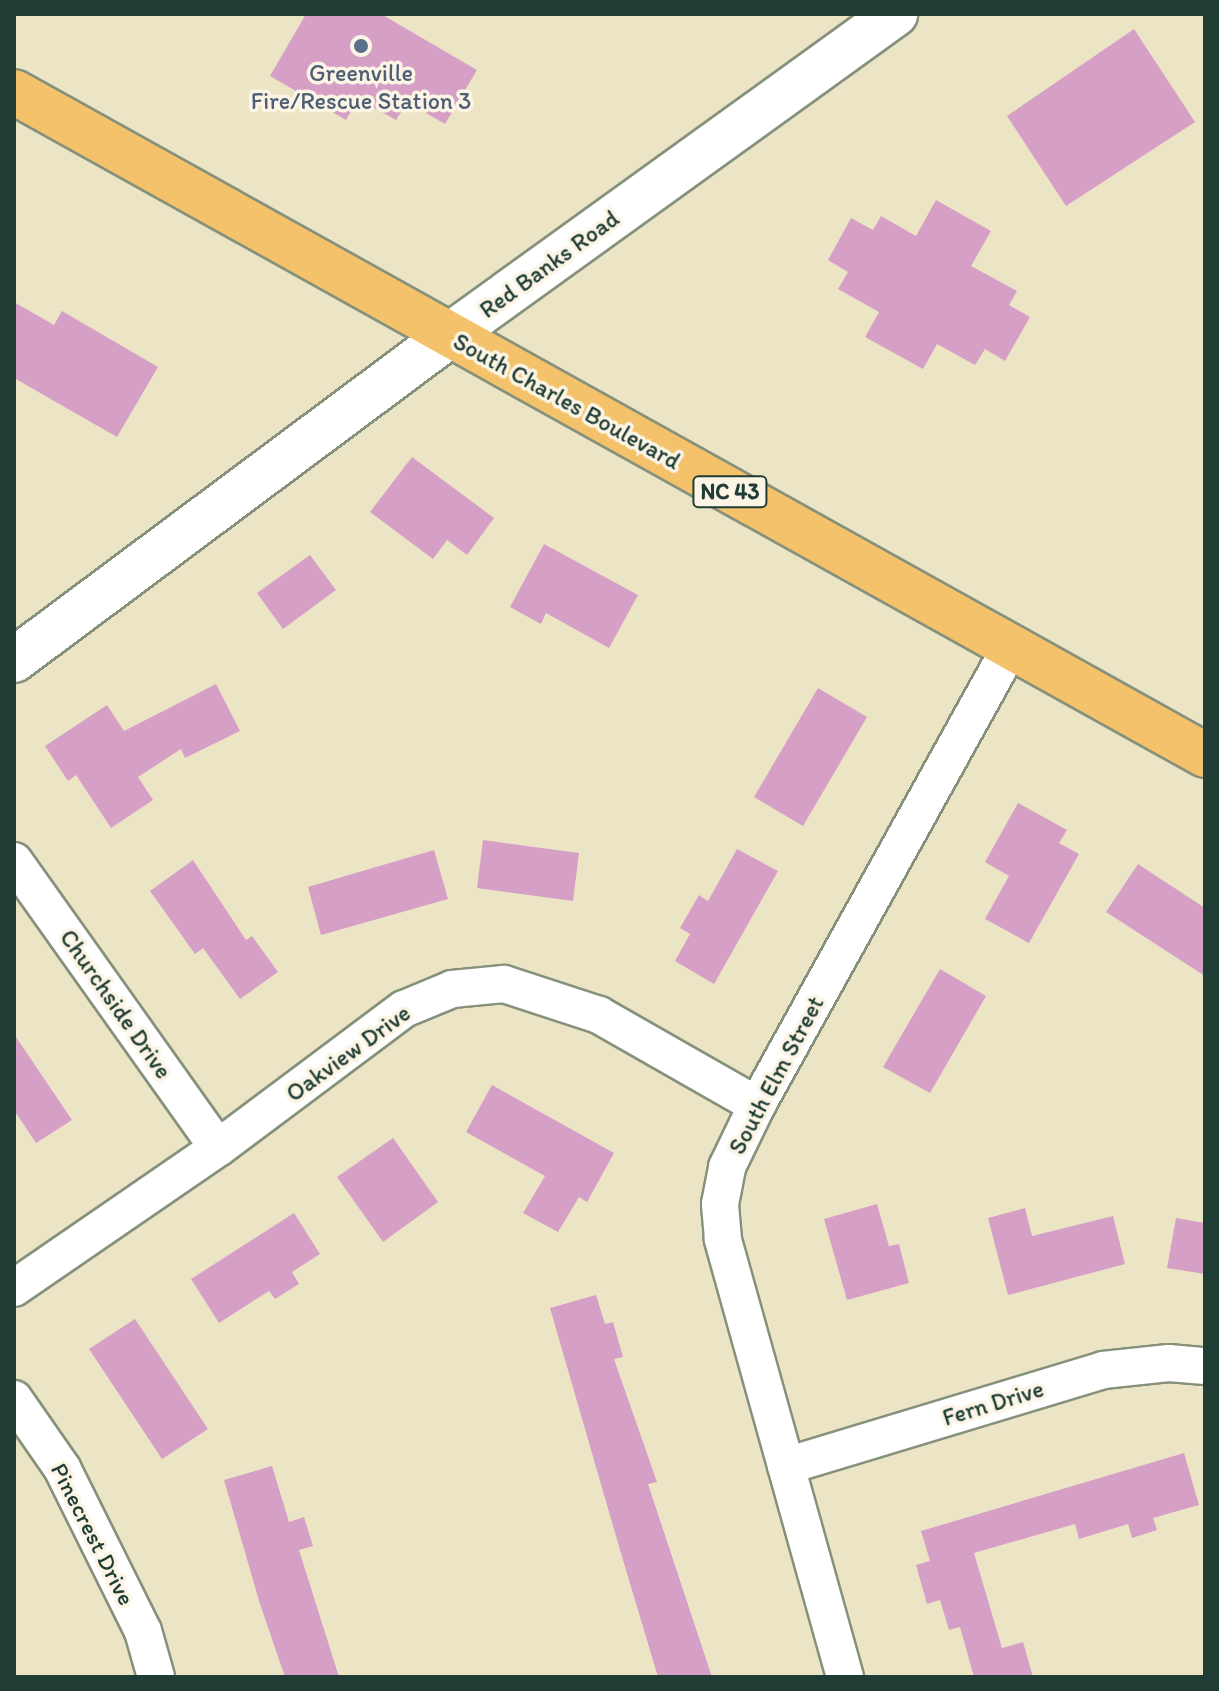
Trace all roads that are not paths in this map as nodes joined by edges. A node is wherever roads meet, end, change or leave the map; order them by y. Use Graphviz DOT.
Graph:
graph roads {
  1 [pos="895,14"];
  2 [pos="14,92"];
  3 [pos="450,335"];
  4 [pos="1010,648"];
  5 [pos="14,660"];
  6 [pos="1205,755"];
  7 [pos="14,861"];
  8 [pos="757,1105"];
  9 [pos="218,1148"];
  10 [pos="14,1288"];
  11 [pos="1205,1366"];
  12 [pos="14,1399"];
  13 [pos="786,1466"];
  14 [pos="156,1677"];
  15 [pos="845,1677"];
  1 -- 3 [label="street, Red Banks Road"];
  2 -- 3 [label="main road, South Charles Boulevard / NC 43"];
  3 -- 4 [label="main road, South Charles Boulevard / NC 43"];
  3 -- 5 [label="street, Red Banks Road"];
  4 -- 6 [label="main road, South Charles Boulevard / NC 43"];
  4 -- 8 [label="street, South Elm Street"];
  7 -- 9 [label="street, Churchside Drive"];
  8 -- 9 [label="street, Oakview Drive"];
  8 -- 13 [label="street, South Elm Street"];
  9 -- 10 [label="street, Oakview Drive"];
  11 -- 13 [label="street, Fern Drive"];
  12 -- 14 [label="street, Pinecrest Drive"];
  13 -- 15 [label="street, South Elm Street"];
}
